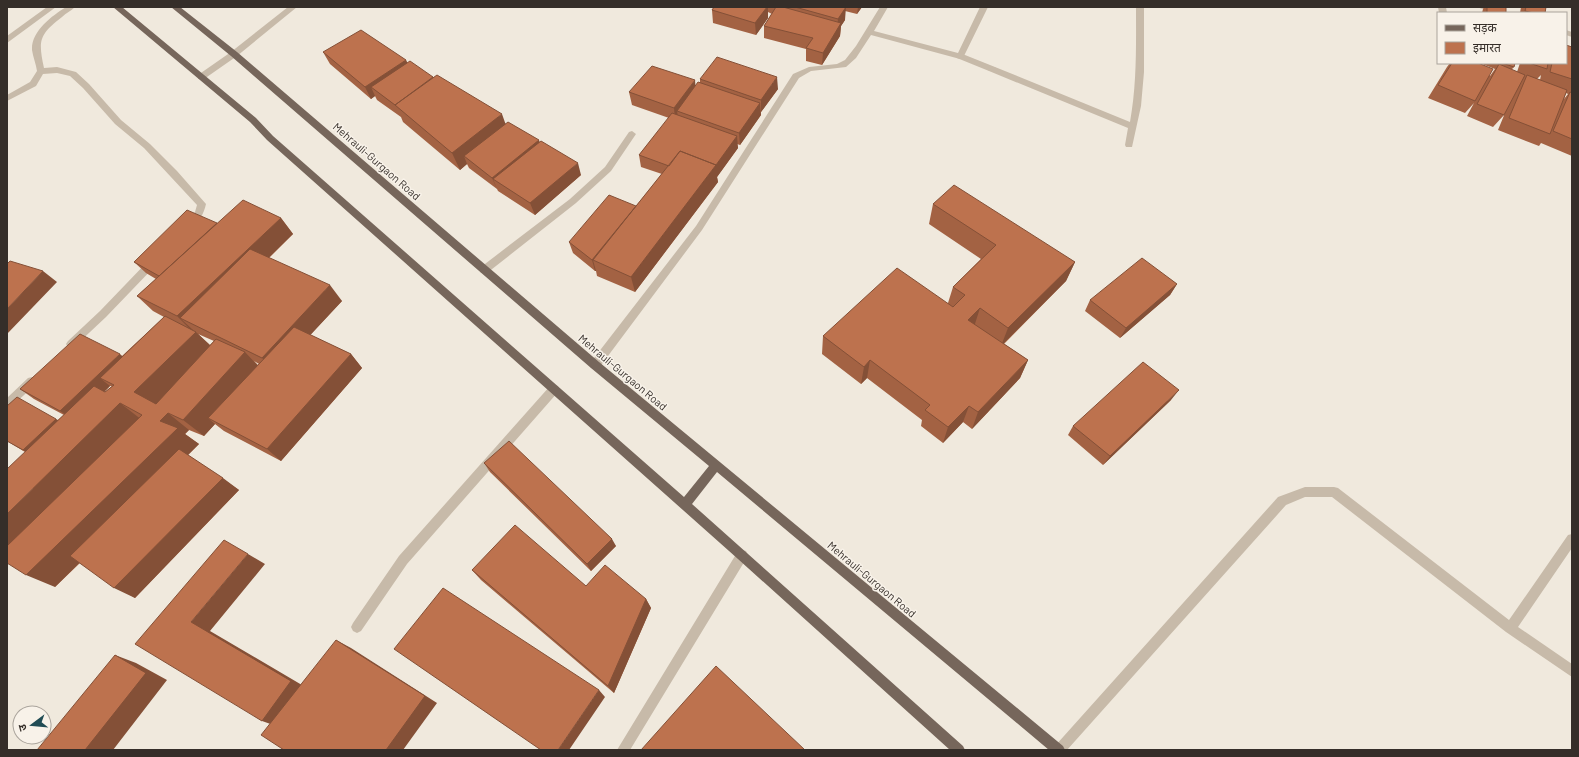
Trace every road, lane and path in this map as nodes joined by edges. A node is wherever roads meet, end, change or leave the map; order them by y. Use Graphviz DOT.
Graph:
graph roads {
  1 [pos="52,7"];
  2 [pos="71,7"];
  3 [pos="117,7"];
  4 [pos="175,7"];
  5 [pos="293,7"];
  6 [pos="884,7"];
  7 [pos="984,7"];
  8 [pos="1140,7"];
  9 [pos="1481,7"];
  10 [pos="1498,12"];
  11 [pos="868,32"];
  12 [pos="7,40"];
  13 [pos="234,54"];
  14 [pos="960,56"];
  15 [pos="41,71"];
  16 [pos="201,76"];
  17 [pos="7,98"];
  18 [pos="1133,126"];
  19 [pos="632,134"];
  20 [pos="1129,145"];
  21 [pos="183,230"];
  22 [pos="162,253"];
  23 [pos="484,270"];
  24 [pos="64,351"];
  25 [pos="595,365"];
  26 [pos="41,373"];
  27 [pos="554,389"];
  28 [pos="7,404"];
  29 [pos="716,465"];
  30 [pos="685,505"];
  31 [pos="1572,539"];
  32 [pos="742,556"];
  33 [pos="356,627"];
  34 [pos="1510,628"];
  35 [pos="1572,671"];
  36 [pos="623,750"];
  37 [pos="959,750"];
  38 [pos="1059,750"];
  1 -- 12 [label="street"];
  2 -- 15 [label="street"];
  3 -- 16 [label="main road"];
  4 -- 13 [label="main road, Mehrauli-Gurgaon Road"];
  5 -- 13 [label="street"];
  6 -- 11 [label="street"];
  7 -- 14 [label="street"];
  8 -- 18 [label="street"];
  9 -- 10 [label="street"];
  11 -- 14 [label="street"];
  11 -- 25 [label="street"];
  13 -- 16 [label="street"];
  13 -- 23 [label="main road, Mehrauli-Gurgaon Road"];
  14 -- 18 [label="street"];
  15 -- 17 [label="street"];
  15 -- 21 [label="street"];
  16 -- 27 [label="main road"];
  18 -- 20 [label="street"];
  19 -- 23 [label="street"];
  22 -- 24 [label="street"];
  23 -- 25 [label="main road, Mehrauli-Gurgaon Road"];
  25 -- 29 [label="main road, Mehrauli-Gurgaon Road"];
  26 -- 28 [label="street"];
  27 -- 30 [label="main road"];
  27 -- 33 [label="street"];
  29 -- 30 [label="main road"];
  29 -- 38 [label="main road, Mehrauli-Gurgaon Road"];
  30 -- 32 [label="main road"];
  31 -- 34 [label="street"];
  32 -- 36 [label="street"];
  32 -- 37 [label="main road"];
  34 -- 35 [label="street"];
  34 -- 38 [label="street"];
}
